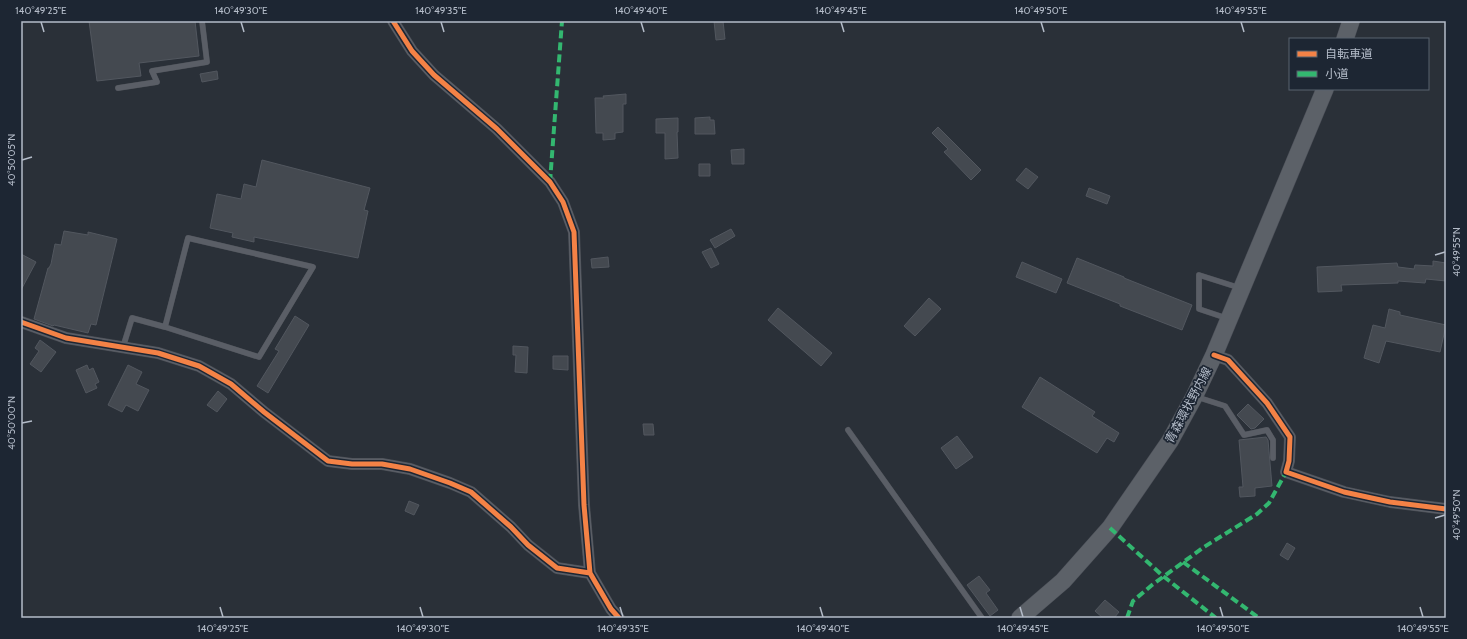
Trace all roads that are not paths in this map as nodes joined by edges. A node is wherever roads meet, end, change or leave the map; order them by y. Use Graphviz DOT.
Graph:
graph roads {
  1 [pos="202,21"];
  2 [pos="393,21"];
  3 [pos="118,88"];
  4 [pos="1325,90"];
  5 [pos="1241,289"];
  6 [pos="1229,319"];
  7 [pos="21,322"];
  8 [pos="165,327"];
  9 [pos="123,347"];
  10 [pos="1214,355"];
  11 [pos="1194,397"];
  12 [pos="848,430"];
  13 [pos="1274,458"];
  14 [pos="1446,509"];
  15 [pos="590,573"];
  16 [pos="619,618"];
  17 [pos="982,618"];
  18 [pos="1020,618"];
  1 -- 3 [label="lane"];
  2 -- 15 [label="street"];
  4 -- 5 [label="main road, 青森環状野内線"];
  5 -- 6 [label="main road, 青森環状野内線"];
  5 -- 6 [label="lane"];
  6 -- 10 [label="main road, 青森環状野内線"];
  7 -- 9 [label="street"];
  8 -- 8 [label="lane"];
  8 -- 9 [label="lane"];
  9 -- 15 [label="street"];
  10 -- 11 [label="main road, 青森環状野内線"];
  10 -- 14 [label="street"];
  11 -- 13 [label="lane"];
  11 -- 18 [label="main road, 青森環状野内線"];
  12 -- 17 [label="lane"];
  15 -- 16 [label="street"];
}
